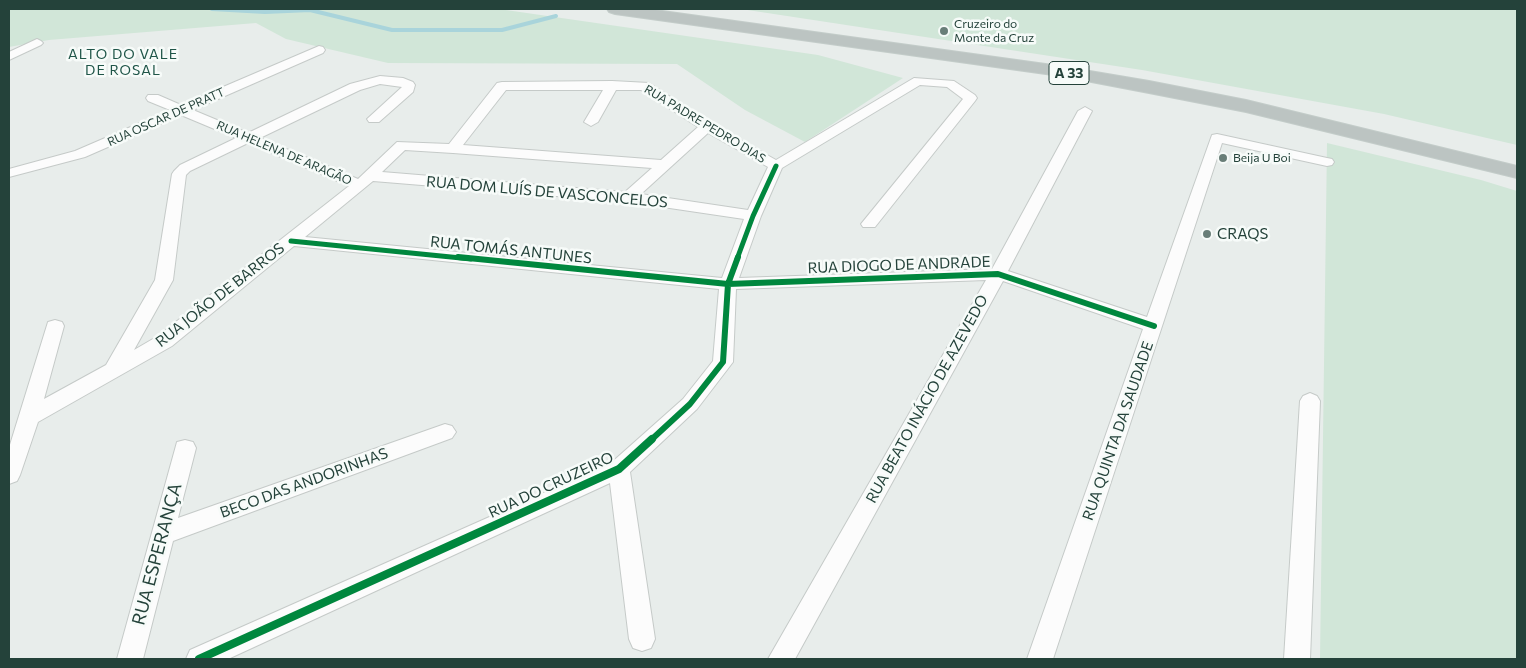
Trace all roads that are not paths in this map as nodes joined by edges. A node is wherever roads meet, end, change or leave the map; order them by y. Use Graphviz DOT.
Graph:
graph roads {
  1 [pos="615,9"];
  2 [pos="679,9"];
  3 [pos="37,43"];
  4 [pos="319,50"];
  5 [pos="9,56"];
  6 [pos="612,85"];
  7 [pos="153,98"];
  8 [pos="183,109"];
  9 [pos="1086,111"];
  10 [pos="374,120"];
  11 [pos="591,122"];
  12 [pos="707,127"];
  13 [pos="247,138"];
  14 [pos="453,149"];
  15 [pos="1517,155"];
  16 [pos="1327,162"];
  17 [pos="664,165"];
  18 [pos="776,166"];
  19 [pos="1517,172"];
  20 [pos="9,173"];
  21 [pos="365,181"];
  22 [pos="628,196"];
  23 [pos="753,216"];
  24 [pos="869,224"];
  25 [pos="291,240"];
  26 [pos="998,274"];
  27 [pos="728,284"];
  28 [pos="55,326"];
  29 [pos="1154,326"];
  30 [pos="114,369"];
  31 [pos="1310,401"];
  32 [pos="27,418"];
  33 [pos="445,432"];
  34 [pos="185,448"];
  35 [pos="13,451"];
  36 [pos="619,469"];
  37 [pos="9,475"];
  38 [pos="163,534"];
  39 [pos="642,639"];
  40 [pos="130,659"];
  41 [pos="199,659"];
  42 [pos="780,659"];
  43 [pos="1040,659"];
  44 [pos="1297,659"];
  1 -- 19 [label="highway, A 33"];
  2 -- 15 [label="highway, A 33"];
  3 -- 5 [label="street"];
  4 -- 8 [label="street, RUA OSCAR DE PRATT"];
  6 -- 11 [label="street"];
  6 -- 12 [label="street, RUA PADRE PEDRO DIAS"];
  6 -- 14 [label="street, RUA PADRE PEDRO DIAS"];
  7 -- 8 [label="street, RUA HELENA DE ARAGÃO"];
  8 -- 13 [label="street, RUA HELENA DE ARAGÃO"];
  8 -- 20 [label="street, RUA OSCAR DE PRATT"];
  9 -- 26 [label="street, RUA BEATO INÁCIO DE AZEVEDO"];
  10 -- 13 [label="street"];
  12 -- 17 [label="street"];
  12 -- 18 [label="street, RUA PADRE PEDRO DIAS"];
  13 -- 21 [label="street, RUA HELENA DE ARAGÃO"];
  13 -- 30 [label="street"];
  14 -- 17 [label="street, RUA JOÃO DE BARROS"];
  14 -- 21 [label="street, RUA JOÃO DE BARROS"];
  16 -- 29 [label="street, RUA QUINTA DA SAUDADE"];
  17 -- 22 [label="street"];
  18 -- 23 [label="street, RUA DO CRUZEIRO"];
  18 -- 24 [label="street"];
  21 -- 22 [label="street, RUA DOM LUÍS DE VASCONCELOS"];
  21 -- 25 [label="street, RUA JOÃO DE BARROS"];
  22 -- 23 [label="street, RUA DOM LUÍS DE VASCONCELOS"];
  23 -- 27 [label="street, RUA DO CRUZEIRO"];
  25 -- 27 [label="street, RUA TOMÁS ANTUNES"];
  25 -- 30 [label="street, RUA JOÃO DE BARROS"];
  26 -- 27 [label="street, RUA DIOGO DE ANDRADE"];
  26 -- 29 [label="street, RUA DIOGO DE ANDRADE"];
  26 -- 42 [label="street, RUA BEATO INÁCIO DE AZEVEDO"];
  27 -- 36 [label="street, RUA DO CRUZEIRO"];
  28 -- 32 [label="street"];
  29 -- 43 [label="street, RUA QUINTA DA SAUDADE"];
  30 -- 32 [label="street, RUA JOÃO DE BARROS"];
  31 -- 44 [label="street"];
  32 -- 35 [label="street"];
  33 -- 38 [label="street, BECO DAS ANDORINHAS"];
  34 -- 38 [label="street, RUA ESPERANÇA"];
  35 -- 37 [label="street"];
  36 -- 39 [label="street"];
  36 -- 41 [label="street, RUA DO CRUZEIRO"];
  38 -- 40 [label="street, RUA ESPERANÇA"];
}
